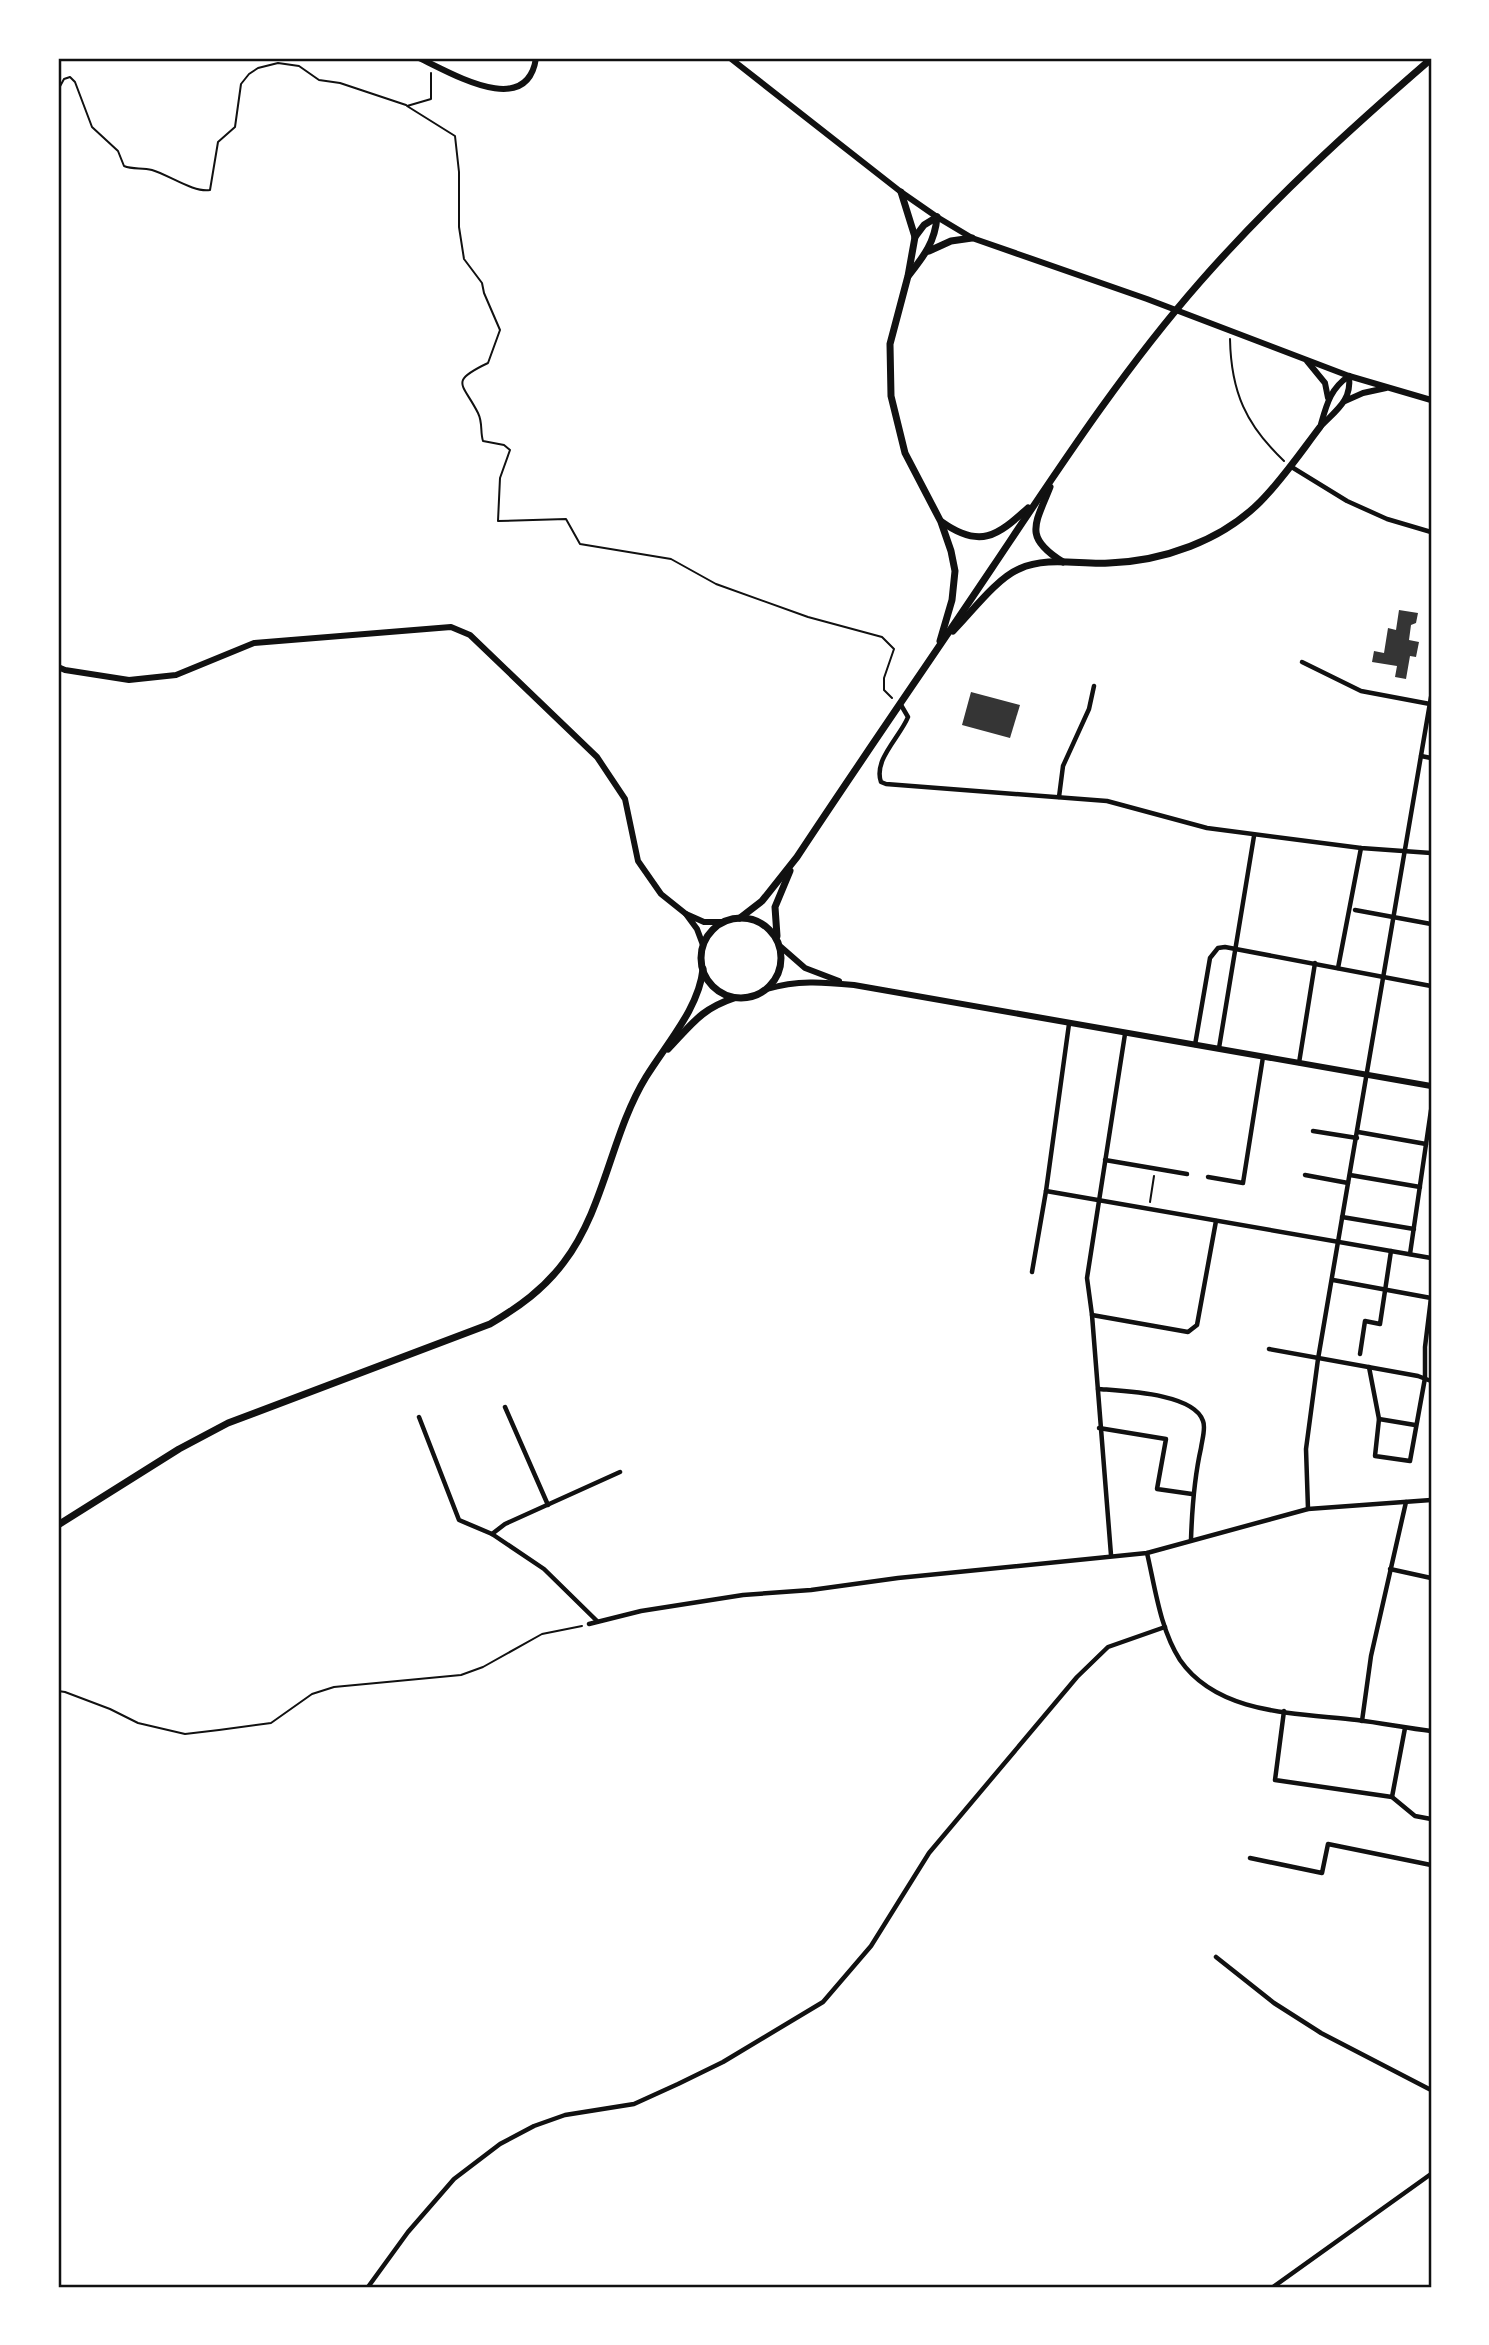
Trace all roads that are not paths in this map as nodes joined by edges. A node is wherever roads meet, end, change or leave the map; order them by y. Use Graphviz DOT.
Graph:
graph roads {
  1 [pos="419,58"];
  2 [pos="536,58"];
  3 [pos="730,58"];
  4 [pos="1431,59"];
  5 [pos="901,192"];
  6 [pos="937,218"];
  7 [pos="915,237"];
  8 [pos="972,237"];
  9 [pos="928,251"];
  10 [pos="908,276"];
  11 [pos="1305,359"];
  12 [pos="1349,376"];
  13 [pos="1387,388"];
  14 [pos="1328,398"];
  15 [pos="1431,400"];
  16 [pos="1345,401"];
  17 [pos="1320,427"];
  18 [pos="1290,466"];
  19 [pos="1055,474"];
  20 [pos="1037,500"];
  21 [pos="941,522"];
  22 [pos="1431,532"];
  23 [pos="1063,562"];
  24 [pos="939,647"];
  25 [pos="1302,662"];
  26 [pos="58,667"];
  27 [pos="1094,686"];
  28 [pos="1431,697"];
  29 [pos="1430,704"];
  30 [pos="901,705"];
  31 [pos="1421,756"];
  32 [pos="1431,758"];
  33 [pos="1059,797"];
  34 [pos="1254,836"];
  35 [pos="1361,848"];
  36 [pos="1404,850"];
  37 [pos="1431,853"];
  38 [pos="797,857"];
  39 [pos="1355,910"];
  40 [pos="686,914"];
  41 [pos="1394,917"];
  42 [pos="740,918"];
  43 [pos="722,922"];
  44 [pos="1431,925"];
  45 [pos="779,943"];
  46 [pos="703,945"];
  47 [pos="1236,949"];
  48 [pos="1315,964"];
  49 [pos="1338,968"];
  50 [pos="702,969"];
  51 [pos="1384,976"];
  52 [pos="854,985"];
  53 [pos="1431,986"];
  54 [pos="767,989"];
  55 [pos="734,998"];
  56 [pos="1069,1024"];
  57 [pos="1125,1034"];
  58 [pos="1195,1045"];
  59 [pos="1219,1048"];
  60 [pos="1263,1057"];
  61 [pos="656,1062"];
  62 [pos="1299,1064"];
  63 [pos="1367,1076"];
  64 [pos="1431,1086"];
  65 [pos="1431,1110"];
  66 [pos="1313,1131"];
  67 [pos="1357,1135"];
  68 [pos="1426,1144"];
  69 [pos="1105,1160"];
  70 [pos="1187,1174"];
  71 [pos="1305,1175"];
  72 [pos="1350,1175"];
  73 [pos="1208,1177"];
  74 [pos="1348,1183"];
  75 [pos="1420,1187"];
  76 [pos="1046,1192"];
  77 [pos="1098,1200"];
  78 [pos="1342,1217"];
  79 [pos="1216,1221"];
  80 [pos="1414,1229"];
  81 [pos="1338,1242"];
  82 [pos="1391,1251"];
  83 [pos="1410,1254"];
  84 [pos="1431,1258"];
  85 [pos="1032,1272"];
  86 [pos="1333,1280"];
  87 [pos="1385,1289"];
  88 [pos="1431,1298"];
  89 [pos="1092,1315"];
  90 [pos="1269,1349"];
  91 [pos="1360,1354"];
  92 [pos="1318,1359"];
  93 [pos="1368,1367"];
  94 [pos="1428,1379"];
  95 [pos="1098,1388"];
  96 [pos="505,1407"];
  97 [pos="419,1417"];
  98 [pos="1379,1419"];
  99 [pos="1415,1425"];
  100 [pos="1099,1428"];
  101 [pos="620,1472"];
  102 [pos="1192,1494"];
  103 [pos="1431,1500"];
  104 [pos="1406,1502"];
  105 [pos="548,1505"];
  106 [pos="1308,1509"];
  107 [pos="58,1525"];
  108 [pos="492,1534"];
  109 [pos="1191,1540"];
  110 [pos="1147,1553"];
  111 [pos="1111,1556"];
  112 [pos="1390,1569"];
  113 [pos="1431,1578"];
  114 [pos="598,1622"];
  115 [pos="589,1624"];
  116 [pos="1165,1627"];
  117 [pos="1284,1712"];
  118 [pos="1362,1721"];
  119 [pos="1405,1728"];
  120 [pos="1431,1731"];
  121 [pos="1392,1797"];
  122 [pos="1431,1819"];
  123 [pos="1250,1858"];
  124 [pos="1431,1865"];
  125 [pos="1216,1957"];
  126 [pos="1431,2090"];
  127 [pos="1431,2174"];
  128 [pos="368,2287"];
  129 [pos="1273,2287"];
  1 -- 2 [label="street"];
  3 -- 5 [label="street"];
  4 -- 19 [label="main road"];
  5 -- 6 [label="street"];
  5 -- 7 [label="main road"];
  6 -- 7 [label="main road"];
  6 -- 8 [label="street"];
  6 -- 9 [label="main road"];
  7 -- 10 [label="main road"];
  8 -- 9 [label="main road"];
  8 -- 11 [label="street"];
  9 -- 10 [label="main road"];
  10 -- 21 [label="main road"];
  11 -- 12 [label="street"];
  11 -- 14 [label="street"];
  12 -- 13 [label="street"];
  12 -- 14 [label="street"];
  12 -- 16 [label="street"];
  13 -- 15 [label="street"];
  13 -- 16 [label="street"];
  14 -- 17 [label="street"];
  16 -- 17 [label="street"];
  17 -- 18 [label="main road"];
  18 -- 22 [label="street"];
  18 -- 23 [label="main road"];
  19 -- 20 [label="main road"];
  19 -- 23 [label="main road"];
  20 -- 21 [label="main road"];
  20 -- 24 [label="main road"];
  21 -- 24 [label="main road"];
  23 -- 24 [label="main road"];
  24 -- 30 [label="main road"];
  25 -- 29 [label="street"];
  26 -- 40 [label="street"];
  27 -- 33 [label="street"];
  28 -- 29 [label="street"];
  29 -- 31 [label="street"];
  30 -- 33 [label="street"];
  30 -- 38 [label="main road"];
  31 -- 32 [label="street"];
  31 -- 36 [label="street"];
  33 -- 34 [label="street"];
  34 -- 35 [label="street"];
  34 -- 47 [label="street"];
  35 -- 36 [label="street"];
  35 -- 49 [label="street"];
  36 -- 37 [label="street"];
  36 -- 41 [label="street"];
  38 -- 42 [label="main road"];
  38 -- 45 [label="main road"];
  39 -- 41 [label="street"];
  40 -- 43 [label="street"];
  40 -- 46 [label="street"];
  41 -- 44 [label="street"];
  41 -- 51 [label="street"];
  42 -- 43 [label="main road"];
  42 -- 45 [label="main road"];
  43 -- 46 [label="main road"];
  45 -- 52 [label="street"];
  45 -- 54 [label="main road"];
  46 -- 50 [label="main road"];
  47 -- 48 [label="street"];
  47 -- 58 [label="street"];
  47 -- 59 [label="street"];
  48 -- 49 [label="street"];
  48 -- 62 [label="street"];
  49 -- 51 [label="street"];
  50 -- 55 [label="main road"];
  50 -- 61 [label="main road"];
  51 -- 53 [label="street"];
  51 -- 63 [label="street"];
  52 -- 54 [label="street"];
  52 -- 56 [label="street"];
  54 -- 55 [label="main road"];
  55 -- 61 [label="main road"];
  56 -- 57 [label="street"];
  56 -- 76 [label="street"];
  57 -- 58 [label="street"];
  57 -- 69 [label="street"];
  58 -- 59 [label="street"];
  59 -- 60 [label="street"];
  60 -- 62 [label="street"];
  60 -- 73 [label="street"];
  61 -- 107 [label="main road"];
  62 -- 63 [label="street"];
  63 -- 64 [label="street"];
  63 -- 67 [label="street"];
  65 -- 68 [label="street"];
  66 -- 67 [label="street"];
  67 -- 68 [label="street"];
  67 -- 72 [label="street"];
  68 -- 75 [label="street"];
  69 -- 70 [label="street"];
  69 -- 77 [label="street"];
  71 -- 74 [label="street"];
  72 -- 74 [label="street"];
  72 -- 75 [label="street"];
  74 -- 78 [label="street"];
  75 -- 80 [label="street"];
  76 -- 77 [label="street"];
  76 -- 85 [label="street"];
  77 -- 79 [label="street"];
  77 -- 89 [label="street"];
  78 -- 80 [label="street"];
  78 -- 81 [label="street"];
  79 -- 81 [label="street"];
  79 -- 89 [label="street"];
  80 -- 83 [label="street"];
  81 -- 82 [label="street"];
  81 -- 86 [label="street"];
  82 -- 83 [label="street"];
  82 -- 87 [label="street"];
  83 -- 84 [label="street"];
  86 -- 87 [label="street"];
  86 -- 92 [label="street"];
  87 -- 88 [label="street"];
  87 -- 91 [label="street"];
  88 -- 94 [label="street"];
  89 -- 95 [label="street"];
  90 -- 92 [label="street"];
  92 -- 93 [label="street"];
  92 -- 106 [label="street"];
  93 -- 94 [label="street"];
  93 -- 98 [label="street"];
  94 -- 99 [label="street"];
  95 -- 100 [label="street"];
  95 -- 102 [label="street"];
  96 -- 105 [label="street"];
  97 -- 108 [label="street"];
  98 -- 99 [label="street"];
  98 -- 99 [label="street"];
  100 -- 102 [label="street"];
  100 -- 111 [label="street"];
  101 -- 105 [label="street"];
  102 -- 109 [label="street"];
  103 -- 104 [label="street"];
  104 -- 106 [label="street"];
  104 -- 112 [label="street"];
  105 -- 108 [label="street"];
  106 -- 109 [label="street"];
  108 -- 114 [label="street"];
  109 -- 110 [label="street"];
  110 -- 111 [label="street"];
  110 -- 116 [label="street"];
  111 -- 114 [label="street"];
  112 -- 113 [label="street"];
  112 -- 118 [label="street"];
  114 -- 115 [label="street"];
  116 -- 117 [label="street"];
  116 -- 128 [label="street"];
  117 -- 118 [label="street"];
  117 -- 121 [label="street"];
  118 -- 119 [label="street"];
  119 -- 120 [label="street"];
  119 -- 121 [label="street"];
  121 -- 122 [label="street"];
  123 -- 124 [label="street"];
  125 -- 126 [label="street"];
  127 -- 129 [label="street"];
}
